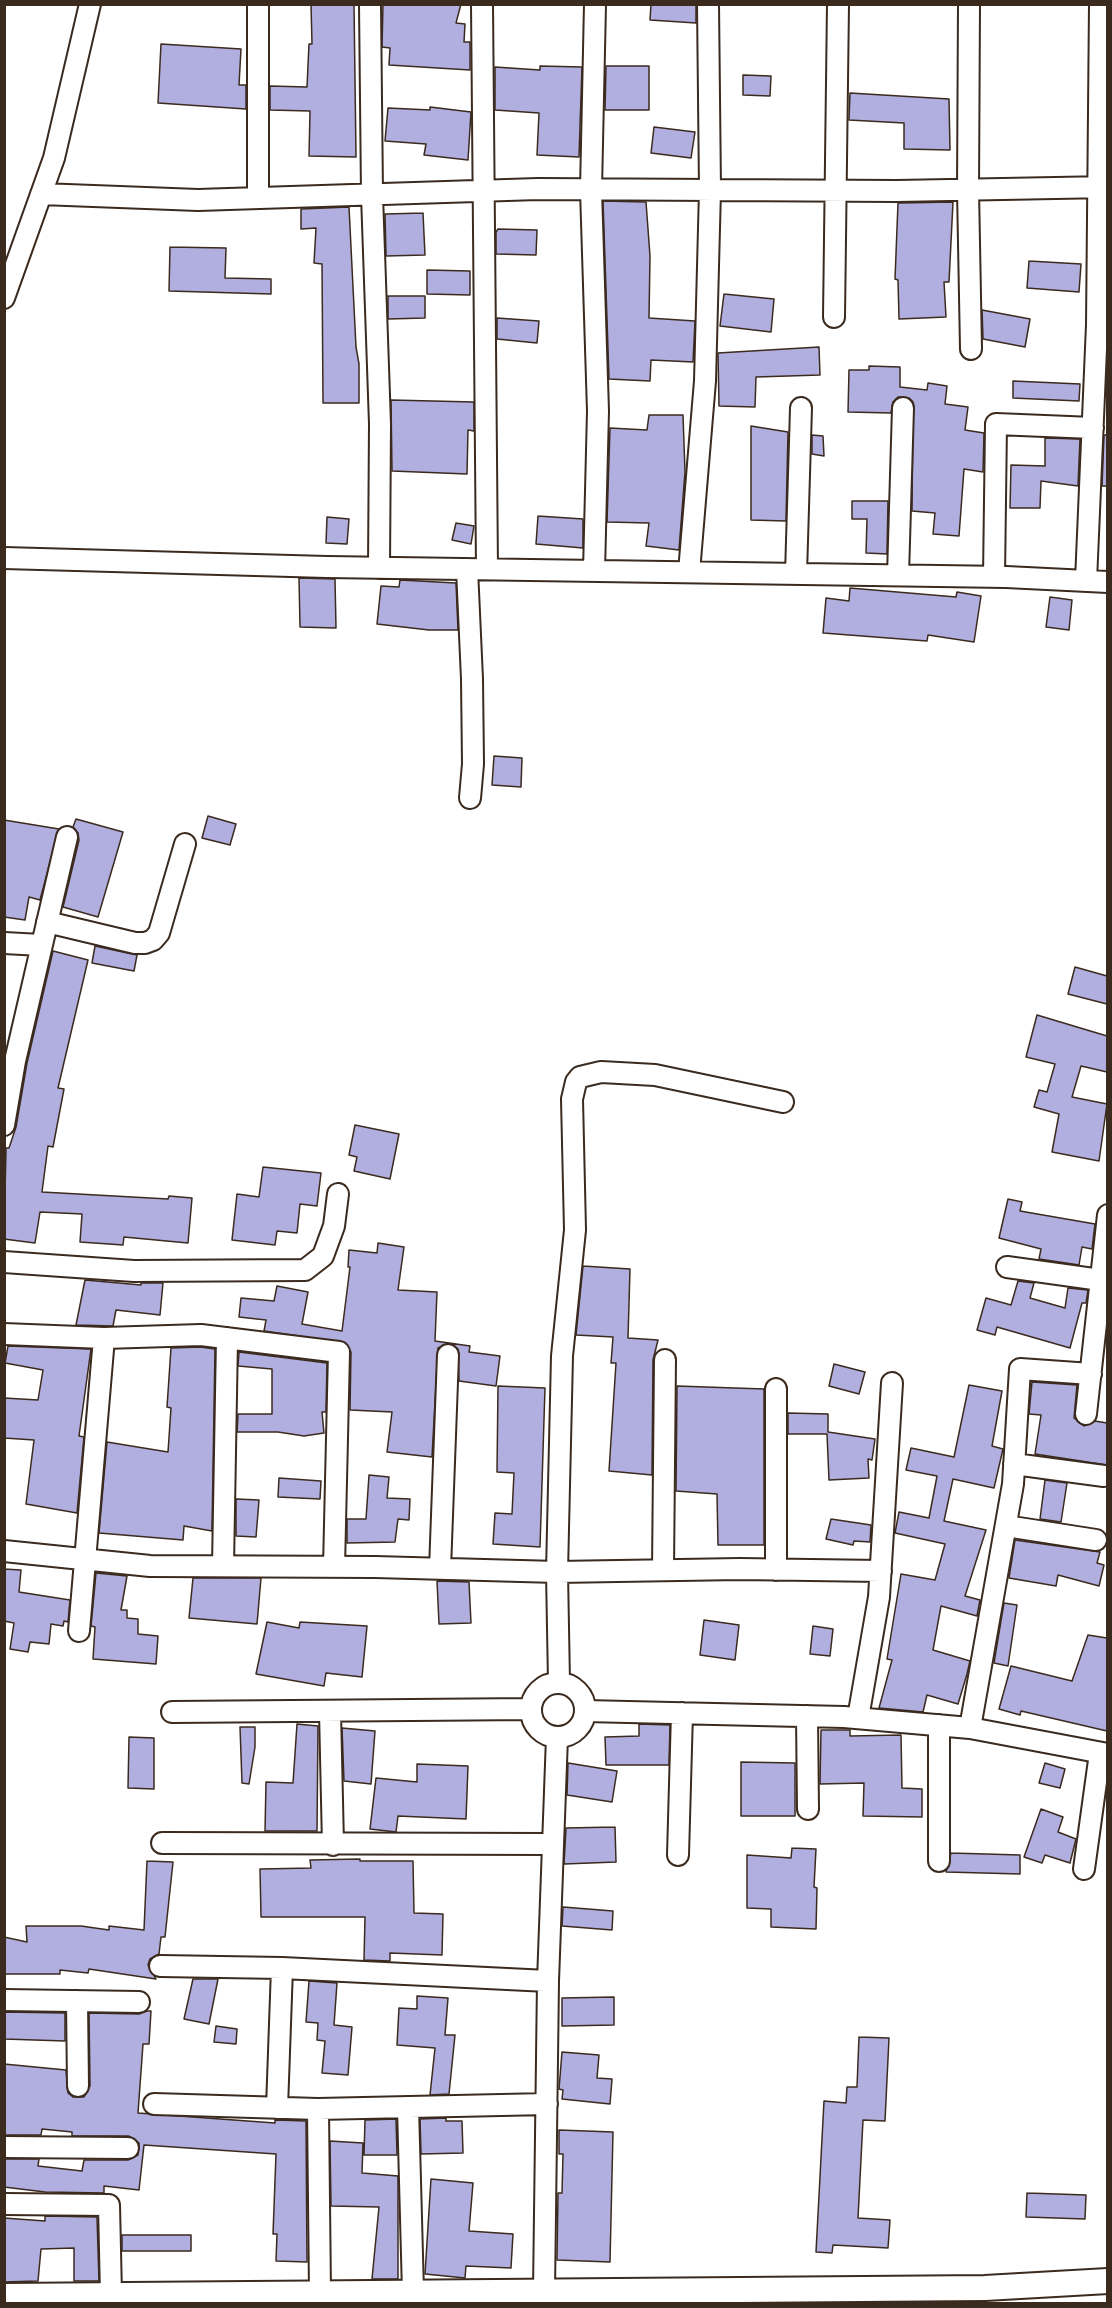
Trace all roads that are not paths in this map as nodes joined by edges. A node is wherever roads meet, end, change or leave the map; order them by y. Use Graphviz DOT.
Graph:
graph roads {
  1 [pos="90,4"];
  2 [pos="258,4"];
  3 [pos="370,4"];
  4 [pos="482,4"];
  5 [pos="595,4"];
  6 [pos="708,4"];
  7 [pos="838,4"];
  8 [pos="969,4"];
  9 [pos="1100,4"];
  10 [pos="1104,187"];
  11 [pos="591,190"];
  12 [pos="710,190"];
  13 [pos="968,190"];
  14 [pos="482,191"];
  15 [pos="834,191"];
  16 [pos="41,194"];
  17 [pos="372,195"];
  18 [pos="258,198"];
  19 [pos="4,298"];
  20 [pos="834,317"];
  21 [pos="971,349"];
  22 [pos="801,408"];
  23 [pos="903,408"];
  24 [pos="1093,428"];
  25 [pos="4,558"];
  26 [pos="379,568"];
  27 [pos="467,569"];
  28 [pos="487,569"];
  29 [pos="594,571"];
  30 [pos="689,572"];
  31 [pos="796,574"];
  32 [pos="898,575"];
  33 [pos="994,577"];
  34 [pos="1086,581"];
  35 [pos="1107,582"];
  36 [pos="470,798"];
  37 [pos="66,837"];
  38 [pos="185,844"];
  39 [pos="47,922"];
  40 [pos="4,943"];
  41 [pos="41,945"];
  42 [pos="783,1102"];
  43 [pos="4,1125"];
  44 [pos="338,1194"];
  45 [pos="1107,1215"];
  46 [pos="4,1262"];
  47 [pos="1007,1267"];
  48 [pos="1104,1280"];
  49 [pos="4,1334"];
  50 [pos="104,1338"];
  51 [pos="227,1338"];
  52 [pos="448,1355"];
  53 [pos="665,1359"];
  54 [pos="1091,1374"];
  55 [pos="892,1383"];
  56 [pos="776,1389"];
  57 [pos="1086,1414"];
  58 [pos="1014,1464"];
  59 [pos="1104,1476"];
  60 [pos="1006,1526"];
  61 [pos="1096,1540"];
  62 [pos="4,1551"];
  63 [pos="87,1560"];
  64 [pos="223,1566"];
  65 [pos="334,1567"];
  66 [pos="440,1569"];
  67 [pos="663,1570"];
  68 [pos="776,1570"];
  69 [pos="880,1571"];
  70 [pos="557,1572"];
  71 [pos="80,1631"];
  72 [pos="559,1683"];
  73 [pos="531,1709"];
  74 [pos="330,1711"];
  75 [pos="585,1711"];
  76 [pos="172,1712"];
  77 [pos="682,1713"];
  78 [pos="807,1716"];
  79 [pos="858,1718"];
  80 [pos="939,1725"];
  81 [pos="970,1728"];
  82 [pos="557,1737"];
  83 [pos="1104,1754"];
  84 [pos="808,1809"];
  85 [pos="162,1843"];
  86 [pos="552,1844"];
  87 [pos="333,1845"];
  88 [pos="678,1855"];
  89 [pos="939,1861"];
  90 [pos="1084,1869"];
  91 [pos="160,1966"];
  92 [pos="282,1968"];
  93 [pos="548,1981"];
  94 [pos="4,2000"];
  95 [pos="77,2001"];
  96 [pos="139,2002"];
  97 [pos="78,2085"];
  98 [pos="154,2104"];
  99 [pos="547,2104"];
  100 [pos="408,2107"];
  101 [pos="277,2108"];
  102 [pos="318,2109"];
  103 [pos="4,2147"];
  104 [pos="128,2148"];
  105 [pos="4,2204"];
  106 [pos="1107,2281"];
  107 [pos="544,2291"];
  108 [pos="413,2292"];
  109 [pos="320,2293"];
  110 [pos="111,2295"];
  111 [pos="4,2296"];
  112 [pos="800,2296"];
  113 [pos="929,2296"];
  114 [pos="273,2298"];
  115 [pos="381,2298"];
  116 [pos="479,2298"];
  117 [pos="68,2299"];
  118 [pos="171,2299"];
  1 -- 16 [label="street"];
  2 -- 18 [label="street"];
  3 -- 17 [label="street"];
  4 -- 14 [label="street"];
  5 -- 11 [label="street"];
  6 -- 12 [label="street"];
  7 -- 15 [label="street"];
  8 -- 13 [label="street"];
  9 -- 10 [label="street"];
  10 -- 13 [label="street"];
  10 -- 24 [label="street"];
  11 -- 12 [label="street"];
  11 -- 14 [label="street"];
  11 -- 29 [label="street"];
  12 -- 15 [label="street"];
  12 -- 30 [label="street"];
  13 -- 15 [label="street"];
  13 -- 21 [label="street"];
  14 -- 17 [label="street"];
  14 -- 28 [label="street"];
  15 -- 20 [label="street"];
  16 -- 18 [label="street"];
  16 -- 19 [label="street"];
  17 -- 18 [label="street"];
  17 -- 26 [label="street"];
  22 -- 31 [label="street"];
  23 -- 32 [label="street"];
  24 -- 33 [label="street"];
  24 -- 34 [label="street"];
  25 -- 26 [label="street"];
  26 -- 27 [label="street"];
  27 -- 28 [label="street"];
  27 -- 36 [label="street"];
  28 -- 29 [label="street"];
  29 -- 30 [label="street"];
  30 -- 31 [label="street"];
  31 -- 32 [label="street"];
  32 -- 33 [label="street"];
  33 -- 34 [label="street"];
  34 -- 35 [label="street"];
  37 -- 39 [label="street"];
  38 -- 39 [label="street"];
  39 -- 41 [label="street"];
  40 -- 41 [label="street"];
  41 -- 43 [label="street"];
  42 -- 70 [label="street"];
  44 -- 46 [label="street"];
  45 -- 48 [label="street"];
  47 -- 48 [label="street"];
  48 -- 54 [label="street"];
  49 -- 50 [label="street"];
  50 -- 51 [label="street"];
  50 -- 63 [label="street"];
  51 -- 64 [label="street"];
  51 -- 65 [label="street"];
  52 -- 66 [label="street"];
  53 -- 67 [label="street"];
  54 -- 57 [label="street"];
  54 -- 58 [label="street"];
  55 -- 69 [label="street"];
  56 -- 68 [label="street"];
  58 -- 59 [label="street"];
  58 -- 60 [label="street"];
  60 -- 61 [label="street"];
  60 -- 81 [label="street"];
  62 -- 63 [label="street"];
  63 -- 64 [label="street"];
  63 -- 71 [label="street"];
  64 -- 65 [label="street"];
  65 -- 66 [label="street"];
  66 -- 70 [label="street"];
  67 -- 68 [label="street"];
  67 -- 70 [label="street"];
  68 -- 69 [label="street"];
  69 -- 79 [label="street"];
  70 -- 72 [label="street"];
  72 -- 73 [label="street"];
  72 -- 75 [label="street"];
  73 -- 74 [label="street"];
  73 -- 82 [label="street"];
  74 -- 76 [label="street"];
  74 -- 87 [label="street"];
  75 -- 77 [label="street"];
  75 -- 82 [label="street"];
  77 -- 78 [label="street"];
  77 -- 88 [label="street"];
  78 -- 79 [label="street"];
  78 -- 84 [label="street"];
  79 -- 80 [label="street"];
  80 -- 81 [label="street"];
  80 -- 89 [label="street"];
  81 -- 83 [label="street"];
  82 -- 86 [label="street"];
  83 -- 90 [label="street"];
  85 -- 87 [label="street"];
  86 -- 87 [label="street"];
  86 -- 93 [label="street"];
  91 -- 92 [label="street"];
  92 -- 93 [label="street"];
  92 -- 101 [label="street"];
  93 -- 99 [label="street"];
  94 -- 95 [label="street"];
  95 -- 96 [label="street"];
  95 -- 97 [label="street"];
  98 -- 101 [label="street"];
  99 -- 100 [label="street"];
  99 -- 107 [label="street"];
  100 -- 102 [label="street"];
  100 -- 108 [label="street"];
  101 -- 102 [label="street"];
  102 -- 109 [label="street"];
  103 -- 104 [label="street"];
  105 -- 110 [label="street"];
  106 -- 113 [label="street"];
  107 -- 112 [label="street"];
  107 -- 116 [label="street"];
  108 -- 115 [label="street"];
  108 -- 116 [label="street"];
  109 -- 114 [label="street"];
  109 -- 115 [label="street"];
  110 -- 117 [label="street"];
  110 -- 118 [label="street"];
  111 -- 117 [label="street"];
  112 -- 113 [label="street"];
  114 -- 118 [label="street"];
}
